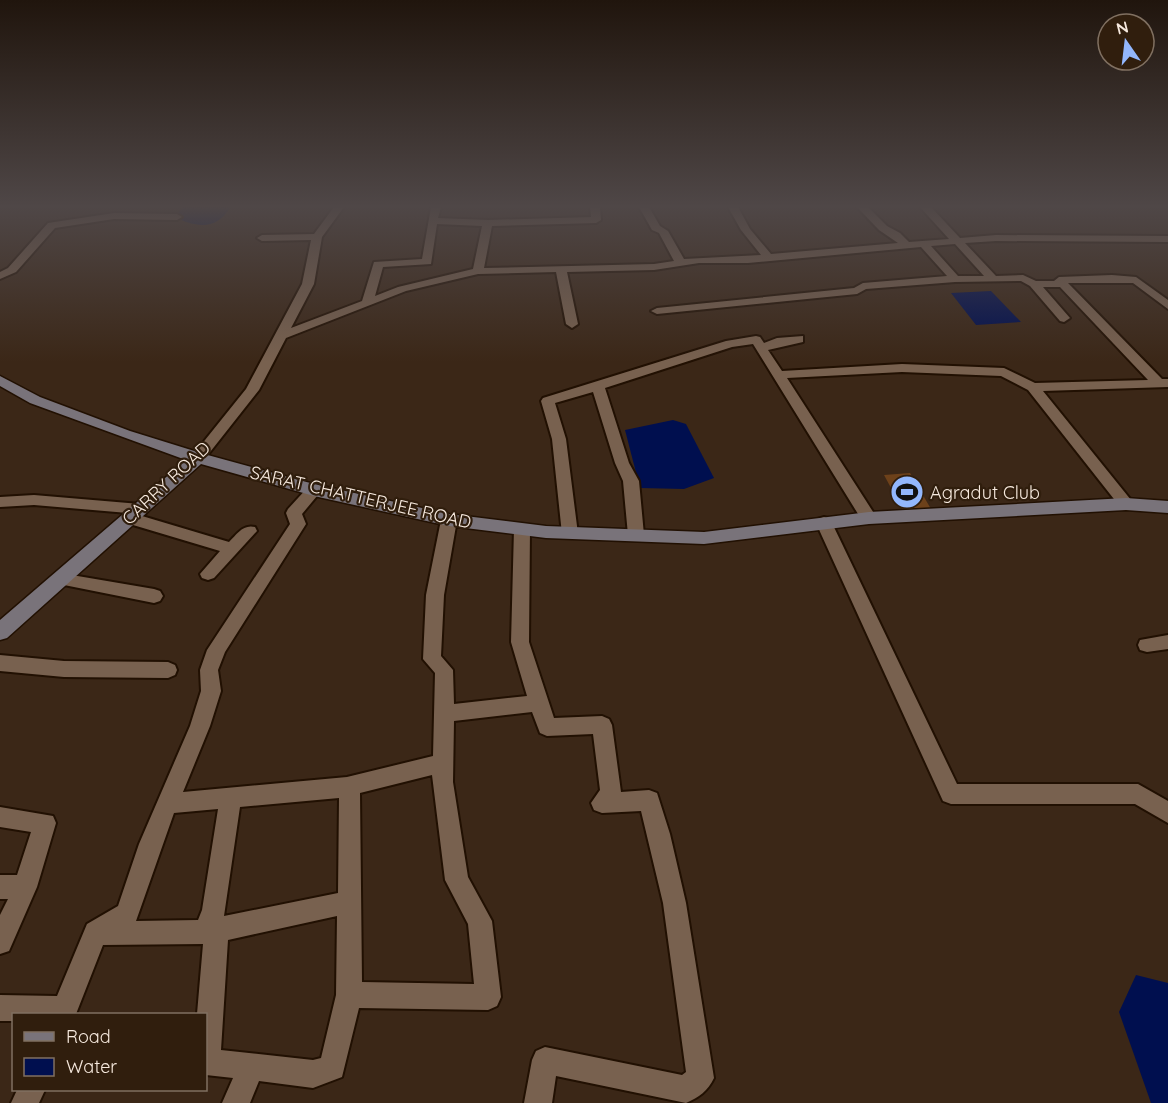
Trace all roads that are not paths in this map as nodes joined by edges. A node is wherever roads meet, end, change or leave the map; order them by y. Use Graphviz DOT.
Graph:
graph roads {
  1 [pos="22,258"];
  2 [pos="313,258"];
  3 [pos="427,258"];
  4 [pos="480,258"];
  5 [pos="678,258"];
  6 [pos="761,258"];
  7 [pos="937,258"];
  8 [pos="974,258"];
  9 [pos="681,263"];
  10 [pos="561,270"];
  11 [pos="478,271"];
  12 [pos="0,276"];
  13 [pos="955,279"];
  14 [pos="993,279"];
  15 [pos="1034,284"];
  16 [pos="1062,284"];
  17 [pos="367,302"];
  18 [pos="1168,306"];
  19 [pos="657,311"];
  20 [pos="1064,318"];
  21 [pos="572,324"];
  22 [pos="280,336"];
  23 [pos="799,339"];
  24 [pos="761,348"];
  25 [pos="777,375"];
  26 [pos="0,380"];
  27 [pos="1163,383"];
  28 [pos="598,386"];
  29 [pos="1033,387"];
  30 [pos="198,458"];
  31 [pos="314,490"];
  32 [pos="0,502"];
  33 [pos="1126,504"];
  34 [pos="1168,507"];
  35 [pos="135,513"];
  36 [pos="869,518"];
  37 [pos="449,520"];
  38 [pos="824,523"];
  39 [pos="522,529"];
  40 [pos="249,531"];
  41 [pos="570,534"];
  42 [pos="636,535"];
  43 [pos="232,549"];
  44 [pos="208,574"];
  45 [pos="60,579"];
  46 [pos="154,596"];
  47 [pos="2,628"];
  48 [pos="1168,642"];
  49 [pos="1147,645"];
  50 [pos="0,663"];
  51 [pos="168,670"];
  52 [pos="539,703"];
  53 [pos="445,713"];
  54 [pos="444,762"];
  55 [pos="347,787"];
  56 [pos="230,799"];
  57 [pos="166,804"];
  58 [pos="1168,813"];
  59 [pos="0,817"];
  60 [pos="0,887"];
  61 [pos="25,887"];
  62 [pos="350,902"];
  63 [pos="210,931"];
  64 [pos="96,933"];
  65 [pos="0,942"];
  66 [pos="349,995"];
  67 [pos="0,1008"];
  68 [pos="63,1012"];
  69 [pos="252,1067"];
  70 [pos="236,1103"];
  71 [pos="538,1103"];
  1 -- 12 [label="street"];
  2 -- 22 [label="street, CARRY ROAD"];
  3 -- 17 [label="street"];
  4 -- 11 [label="street"];
  5 -- 9 [label="street"];
  6 -- 9 [label="street"];
  7 -- 13 [label="street"];
  8 -- 14 [label="street"];
  9 -- 10 [label="street"];
  10 -- 11 [label="street"];
  10 -- 21 [label="street"];
  11 -- 17 [label="street"];
  13 -- 14 [label="street"];
  13 -- 19 [label="street"];
  14 -- 15 [label="street"];
  15 -- 16 [label="street"];
  15 -- 20 [label="street"];
  16 -- 18 [label="street"];
  16 -- 27 [label="street"];
  17 -- 22 [label="street"];
  22 -- 30 [label="street, CARRY ROAD"];
  23 -- 24 [label="street"];
  24 -- 25 [label="street"];
  24 -- 28 [label="street"];
  25 -- 29 [label="street"];
  25 -- 36 [label="street"];
  26 -- 30 [label="street, SARAT CHATTERJEE ROAD"];
  27 -- 29 [label="street"];
  28 -- 41 [label="street"];
  28 -- 42 [label="street"];
  29 -- 33 [label="street"];
  30 -- 31 [label="street, SARAT CHATTERJEE ROAD"];
  30 -- 35 [label="street, CARRY ROAD"];
  31 -- 37 [label="street, SARAT CHATTERJEE ROAD"];
  31 -- 57 [label="street"];
  32 -- 35 [label="street"];
  33 -- 34 [label="street, SARAT CHATTERJEE ROAD"];
  33 -- 36 [label="street, SARAT CHATTERJEE ROAD"];
  35 -- 43 [label="street"];
  35 -- 45 [label="street, CARRY ROAD"];
  36 -- 38 [label="street, SARAT CHATTERJEE ROAD"];
  37 -- 39 [label="street, SARAT CHATTERJEE ROAD"];
  37 -- 53 [label="street"];
  38 -- 42 [label="street, SARAT CHATTERJEE ROAD"];
  38 -- 58 [label="street"];
  39 -- 41 [label="street, SARAT CHATTERJEE ROAD"];
  39 -- 52 [label="street"];
  40 -- 43 [label="street"];
  41 -- 42 [label="street, SARAT CHATTERJEE ROAD"];
  43 -- 44 [label="street"];
  45 -- 46 [label="street"];
  45 -- 47 [label="street, CARRY ROAD"];
  48 -- 49 [label="street"];
  50 -- 51 [label="street"];
  52 -- 53 [label="street"];
  52 -- 71 [label="street"];
  53 -- 54 [label="street"];
  54 -- 55 [label="street"];
  54 -- 66 [label="street"];
  55 -- 56 [label="street"];
  55 -- 62 [label="street"];
  56 -- 57 [label="street"];
  56 -- 63 [label="street"];
  57 -- 64 [label="street"];
  59 -- 61 [label="street"];
  60 -- 61 [label="street"];
  61 -- 65 [label="street"];
  62 -- 63 [label="street"];
  62 -- 66 [label="street"];
  63 -- 64 [label="street"];
  63 -- 69 [label="street"];
  64 -- 68 [label="street"];
  66 -- 69 [label="street"];
  67 -- 68 [label="street"];
  69 -- 70 [label="street"];
}
